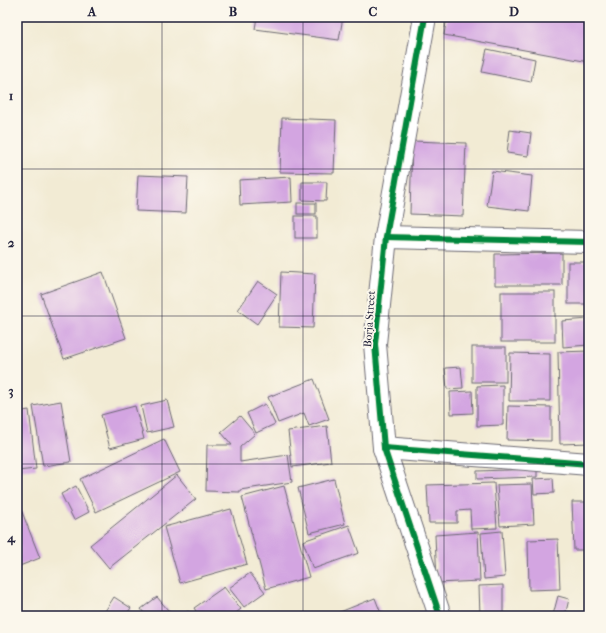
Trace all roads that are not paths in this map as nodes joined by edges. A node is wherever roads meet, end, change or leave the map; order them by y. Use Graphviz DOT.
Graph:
graph roads {
  1 [pos="425,17"];
  2 [pos="386,237"];
  3 [pos="589,242"];
  4 [pos="384,448"];
  5 [pos="589,464"];
  6 [pos="440,616"];
  1 -- 2 [label="street, Borja Street"];
  2 -- 3 [label="street"];
  2 -- 4 [label="street, Borja Street"];
  4 -- 5 [label="street"];
  4 -- 6 [label="street, Borja Street"];
}
